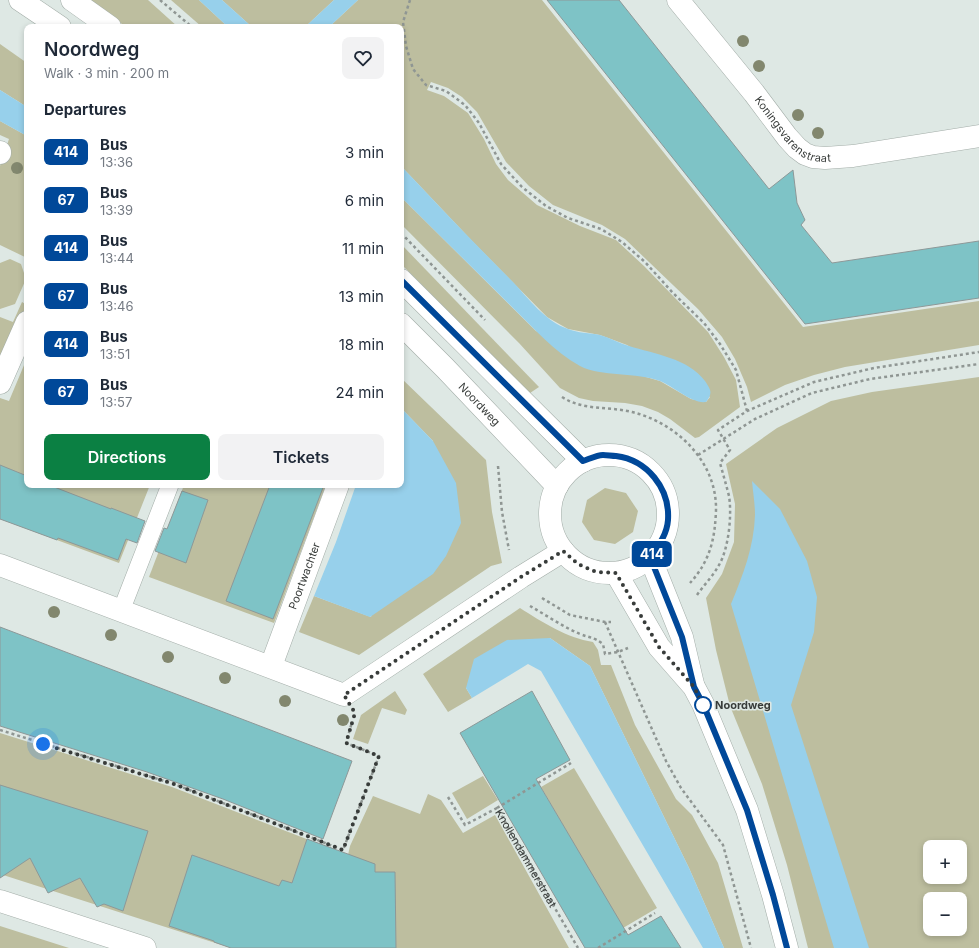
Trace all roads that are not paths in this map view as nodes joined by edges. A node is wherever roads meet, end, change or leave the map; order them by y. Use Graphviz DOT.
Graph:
graph roads {
  1 [pos="20,0"];
  2 [pos="72,0"];
  3 [pos="678,0"];
  4 [pos="56,24"];
  5 [pos="106,24"];
  6 [pos="979,136"];
  7 [pos="404,283"];
  8 [pos="404,327"];
  9 [pos="24,329"];
  10 [pos="0,383"];
  11 [pos="583,461"];
  12 [pos="557,486"];
  13 [pos="169,488"];
  14 [pos="337,488"];
  15 [pos="563,551"];
  16 [pos="650,557"];
  17 [pos="0,565"];
  18 [pos="616,573"];
  19 [pos="121,611"];
  20 [pos="271,666"];
  21 [pos="694,687"];
  22 [pos="0,901"];
  23 [pos="145,948"];
  24 [pos="787,948"];
  1 -- 4 [label="main road"];
  2 -- 5 [label="main road"];
  3 -- 6 [label="main road, Koningsvarenstraat"];
  7 -- 11 [label="main road"];
  8 -- 12 [label="main road, Noordweg"];
  9 -- 10 [label="main road"];
  11 -- 12 [label="main road"];
  11 -- 16 [label="main road"];
  12 -- 15 [label="main road"];
  13 -- 19 [label="lane"];
  14 -- 20 [label="main road, Poortwachter"];
  15 -- 18 [label="main road"];
  15 -- 20 [label="main road"];
  16 -- 18 [label="main road"];
  16 -- 21 [label="main road"];
  17 -- 19 [label="main road"];
  18 -- 21 [label="main road"];
  19 -- 20 [label="main road"];
  21 -- 24 [label="main road"];
  22 -- 23 [label="main road"];
}
